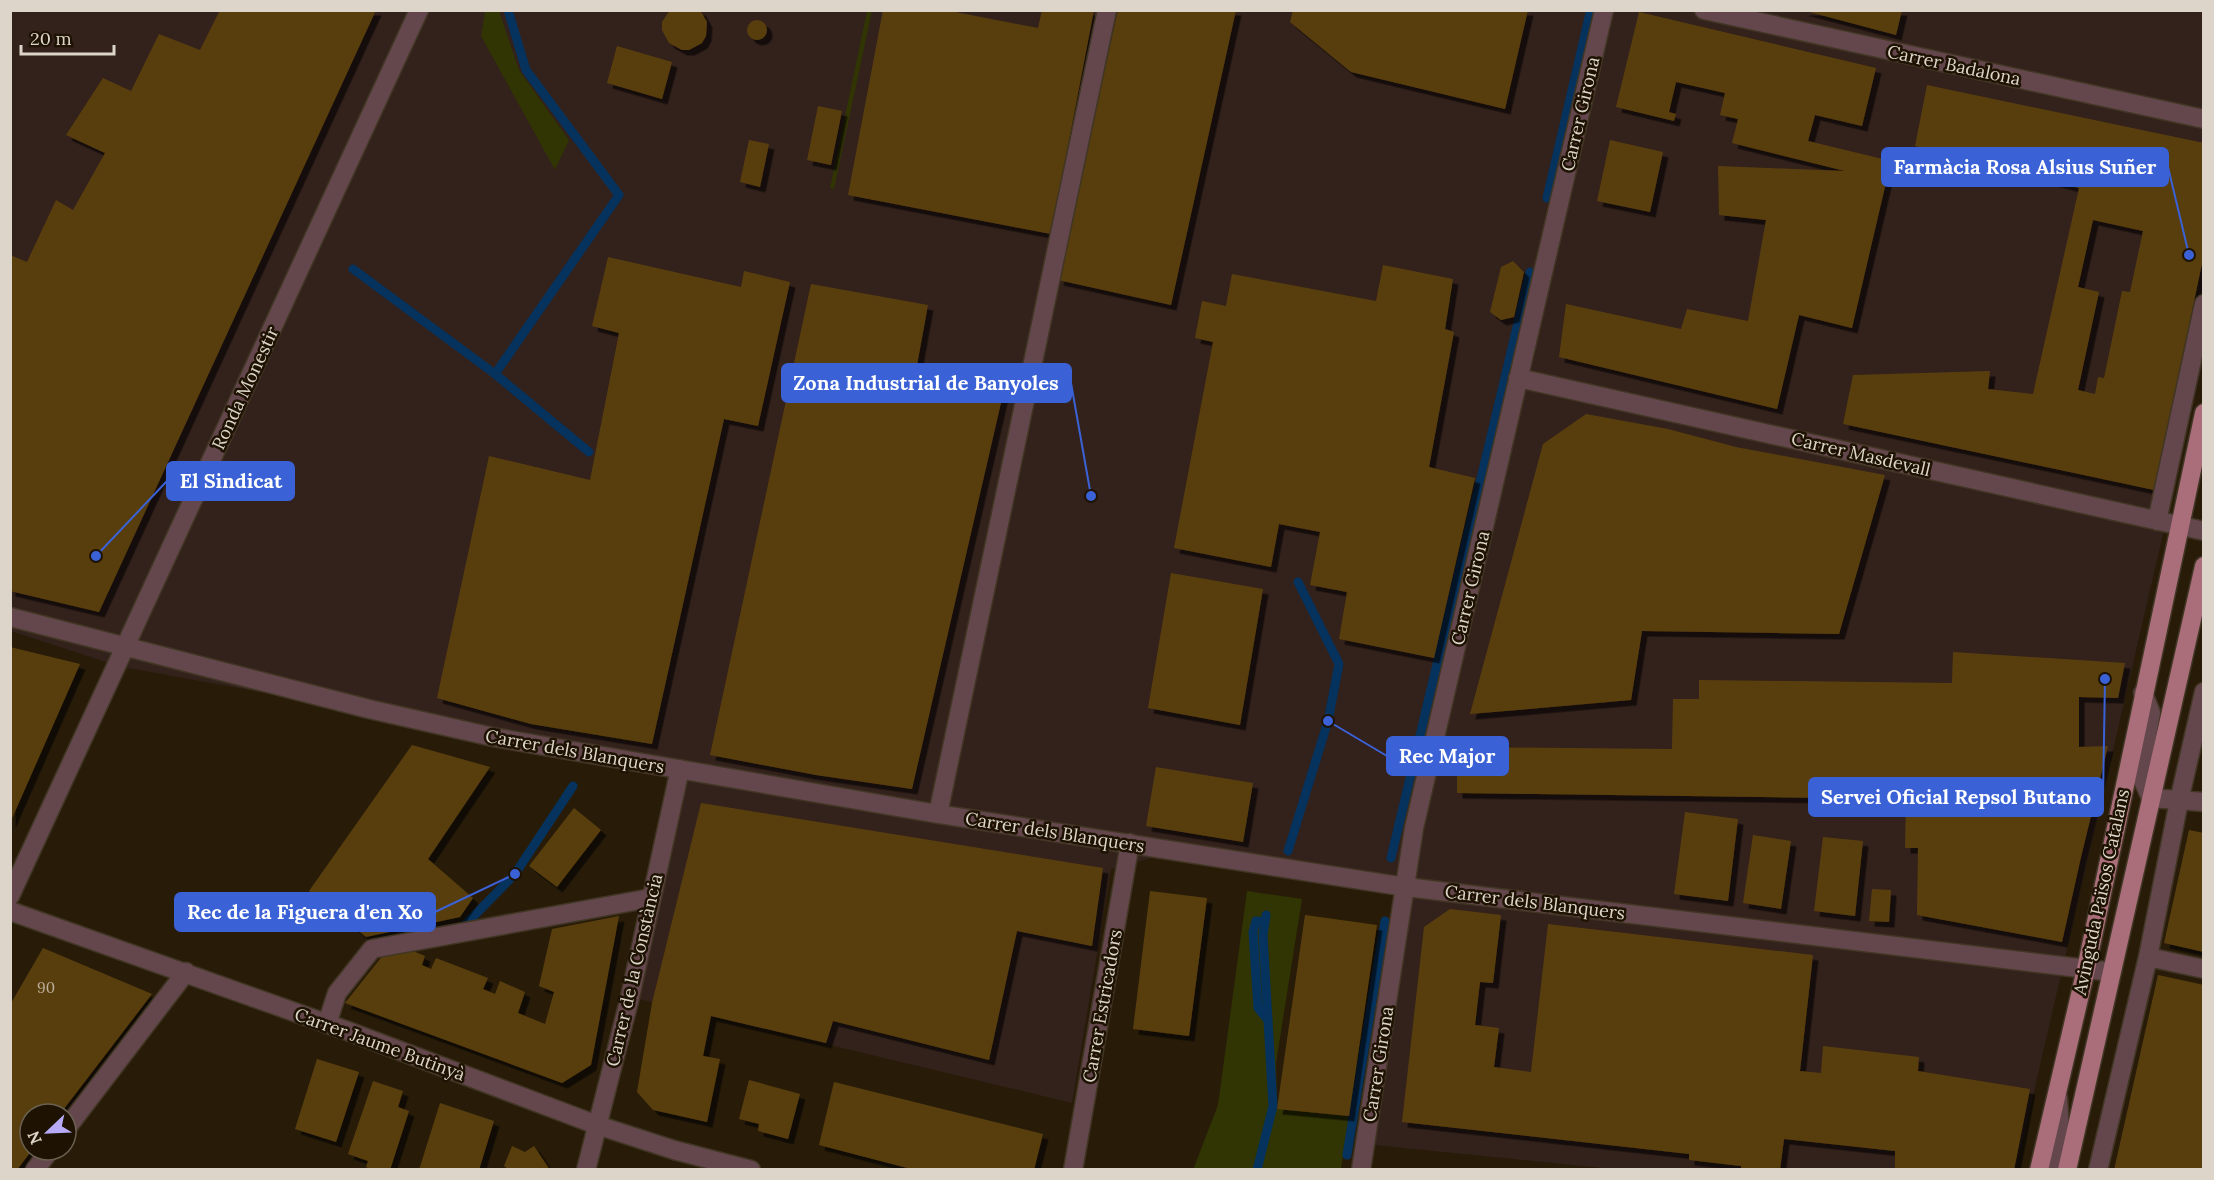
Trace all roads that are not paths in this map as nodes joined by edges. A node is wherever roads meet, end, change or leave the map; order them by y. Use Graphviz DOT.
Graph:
graph roads {
  1 [pos="418,10"];
  2 [pos="1107,10"];
  3 [pos="1604,10"];
  4 [pos="1704,10"];
  5 [pos="2204,119"];
  6 [pos="2204,304"];
  7 [pos="1518,378"];
  8 [pos="2204,413"];
  9 [pos="2157,521"];
  10 [pos="2178,525"];
  11 [pos="2204,531"];
  12 [pos="2204,566"];
  13 [pos="10,617"];
  14 [pos="126,647"];
  15 [pos="2143,693"];
  16 [pos="2204,693"];
  17 [pos="680,770"];
  18 [pos="2151,798"];
  19 [pos="2179,801"];
  20 [pos="2204,802"];
  21 [pos="938,814"];
  22 [pos="1130,843"];
  23 [pos="1406,887"];
  24 [pos="10,896"];
  25 [pos="651,898"];
  26 [pos="10,911"];
  27 [pos="2148,957"];
  28 [pos="2086,969"];
  29 [pos="2204,969"];
  30 [pos="186,972"];
  31 [pos="2112,972"];
  32 [pos="327,1023"];
  33 [pos="2057,1090"];
  34 [pos="78,1112"];
  35 [pos="597,1125"];
  36 [pos="586,1170"];
  37 [pos="751,1170"];
  38 [pos="1073,1170"];
  39 [pos="1361,1170"];
  40 [pos="2039,1170"];
  41 [pos="2052,1170"];
  42 [pos="2067,1170"];
  43 [pos="2098,1170"];
  1 -- 14 [label="street, Ronda Monestir"];
  2 -- 21 [label="street"];
  3 -- 7 [label="street, Carrer Girona"];
  4 -- 5 [label="street, Carrer Badalona"];
  6 -- 9 [label="street"];
  7 -- 9 [label="street, Carrer Masdevall"];
  7 -- 23 [label="street, Carrer Girona"];
  8 -- 10 [label="main road, Avinguda Països Catalans"];
  9 -- 10 [label="street, Carrer Masdevall"];
  10 -- 11 [label="street, Carrer Masdevall"];
  10 -- 15 [label="main road, Avinguda Països Catalans"];
  12 -- 18 [label="main road, Avinguda Països Catalans"];
  13 -- 14 [label="street, Carrer dels Blanquers"];
  14 -- 17 [label="street, Carrer dels Blanquers"];
  14 -- 24 [label="street, Ronda Monestir"];
  15 -- 18 [label="street, Avinguda Països Catalans"];
  15 -- 28 [label="main road, Avinguda Països Catalans"];
  16 -- 19 [label="street"];
  17 -- 21 [label="street, Carrer dels Blanquers"];
  17 -- 25 [label="street, Carrer de la Constància"];
  18 -- 19 [label="street"];
  18 -- 31 [label="main road, Avinguda Països Catalans"];
  19 -- 20 [label="street"];
  19 -- 27 [label="street"];
  21 -- 22 [label="street, Carrer dels Blanquers"];
  22 -- 23 [label="street, Carrer dels Blanquers"];
  22 -- 38 [label="street, Carrer Estricadors"];
  23 -- 28 [label="street, Carrer dels Blanquers"];
  23 -- 39 [label="street, Carrer Girona"];
  25 -- 32 [label="street"];
  25 -- 35 [label="street, Carrer de la Constància"];
  26 -- 30 [label="street, Carrer Jaume Butinyà"];
  27 -- 29 [label="street"];
  27 -- 43 [label="street"];
  28 -- 31 [label="street, Carrer dels Blanquers"];
  28 -- 33 [label="main road, Avinguda Països Catalans"];
  30 -- 32 [label="street, Carrer Jaume Butinyà"];
  30 -- 34 [label="street"];
  31 -- 42 [label="main road, Avinguda Països Catalans"];
  32 -- 35 [label="street, Carrer Jaume Butinyà"];
  33 -- 40 [label="main road, Avinguda Països Catalans"];
  33 -- 41 [label="street, Avinguda Països Catalans"];
  35 -- 36 [label="street, Carrer de la Constància"];
  35 -- 37 [label="street, Carrer Jaume Butinyà"];
}
